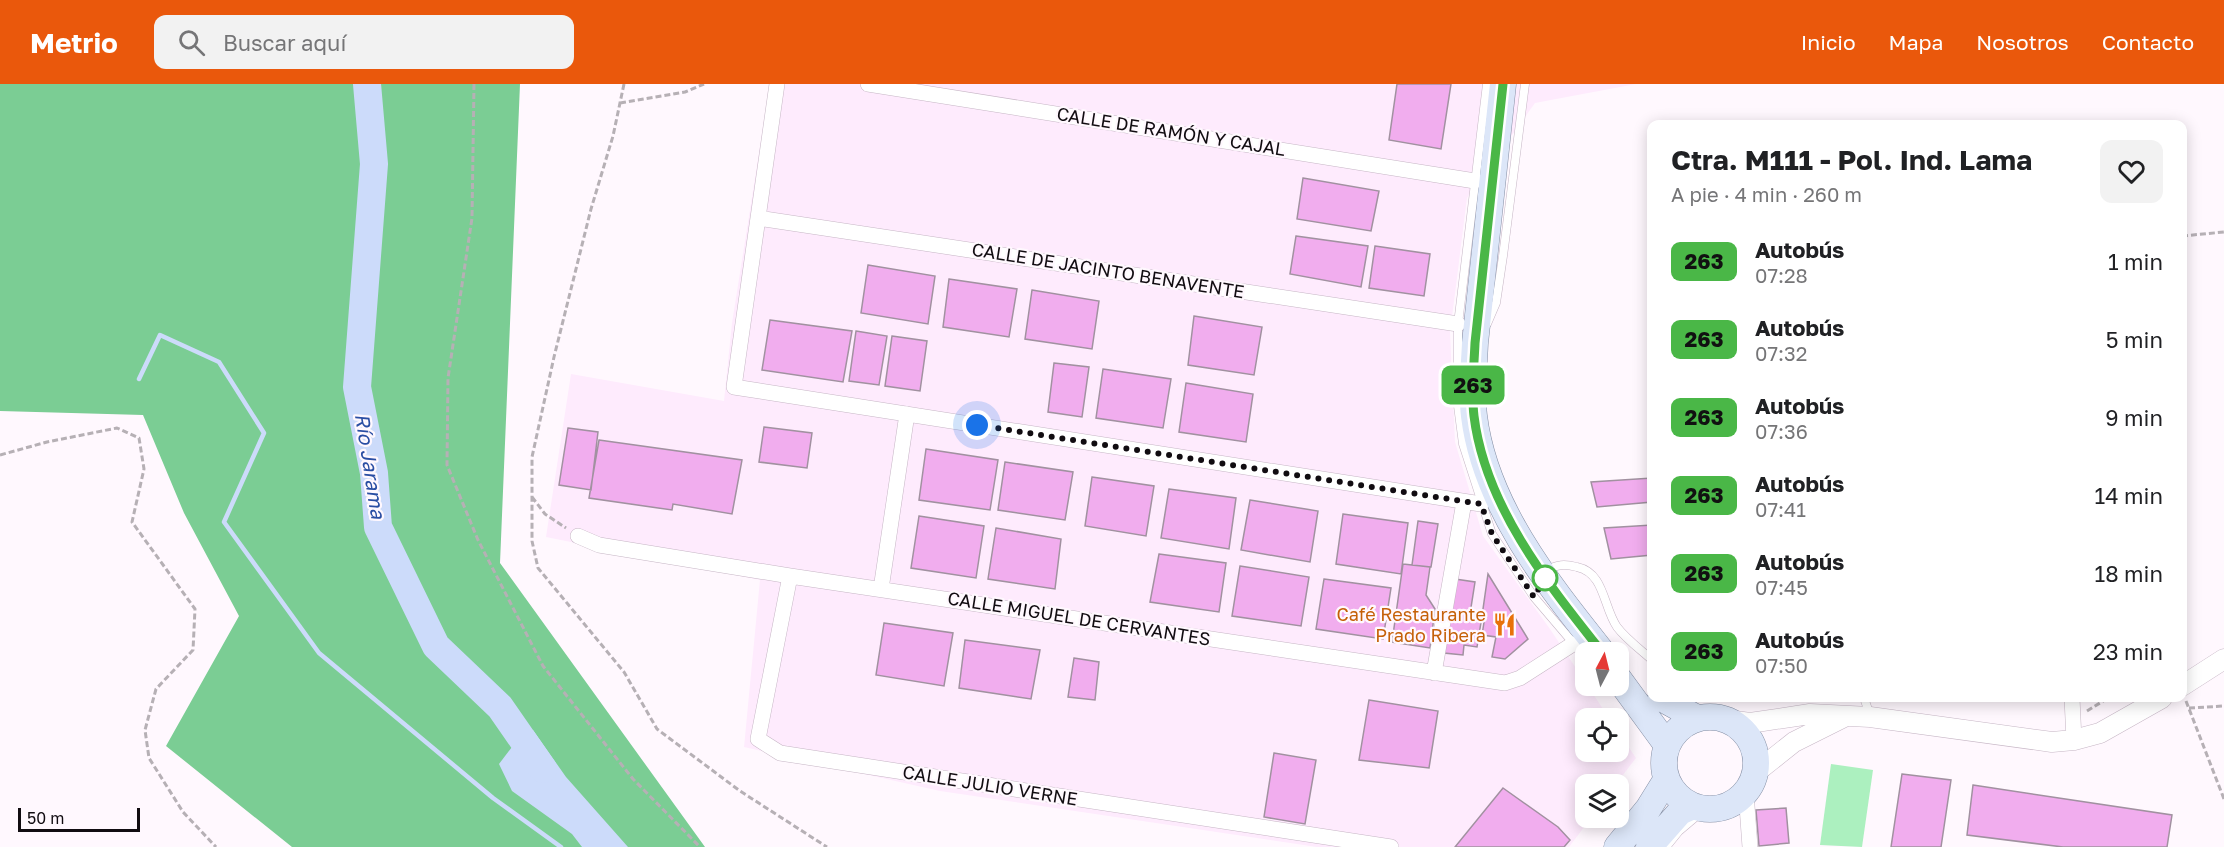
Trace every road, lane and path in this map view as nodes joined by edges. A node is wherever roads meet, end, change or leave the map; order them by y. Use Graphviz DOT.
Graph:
graph roads {
  1 [pos="474,84"];
  2 [pos="624,84"];
  3 [pos="704,84"];
  4 [pos="777,84"];
  5 [pos="868,84"];
  6 [pos="1487,84"];
  7 [pos="1503,84"];
  8 [pos="1525,84"];
  9 [pos="620,103"];
  10 [pos="1475,181"];
  11 [pos="758,218"];
  12 [pos="2224,232"];
  13 [pos="2187,236"];
  14 [pos="1458,324"];
  15 [pos="1475,343"];
  16 [pos="907,414"];
  17 [pos="0,455"];
  18 [pos="532,497"];
  19 [pos="1464,502"];
  20 [pos="1481,504"];
  21 [pos="578,536"];
  22 [pos="1541,573"];
  23 [pos="790,576"];
  24 [pos="881,589"];
  25 [pos="1594,642"];
  26 [pos="1573,644"];
  27 [pos="1647,655"];
  28 [pos="2224,659"];
  29 [pos="1434,673"];
  30 [pos="1629,675"];
  31 [pos="1647,687"];
  32 [pos="2187,690"];
  33 [pos="1628,696"];
  34 [pos="1667,702"];
  35 [pos="1865,702"];
  36 [pos="2072,702"];
  37 [pos="2101,702"];
  38 [pos="2156,702"];
  39 [pos="2187,702"];
  40 [pos="2224,706"];
  41 [pos="2189,708"];
  42 [pos="1631,712"];
  43 [pos="1845,716"];
  44 [pos="1870,717"];
  45 [pos="1697,718"];
  46 [pos="2073,719"];
  47 [pos="1728,720"];
  48 [pos="1644,729"];
  49 [pos="2074,740"];
  50 [pos="1664,758"];
  51 [pos="1751,783"];
  52 [pos="2224,799"];
  53 [pos="1698,808"];
  54 [pos="216,847"];
  55 [pos="700,847"];
  56 [pos="827,847"];
  57 [pos="1391,847"];
  58 [pos="1617,847"];
  59 [pos="1649,847"];
  60 [pos="1666,847"];
  61 [pos="1750,847"];
  1 -- 55 [label="path"];
  2 -- 9 [label="path"];
  3 -- 9 [label="path"];
  4 -- 11 [label="street"];
  5 -- 10 [label="street, CALLE DE RAMÓN Y CAJAL"];
  6 -- 10 [label="lane"];
  7 -- 15 [label="main road"];
  8 -- 15 [label="lane"];
  9 -- 18 [label="path"];
  10 -- 14 [label="lane"];
  11 -- 14 [label="street, CALLE DE JACINTO BENAVENTE"];
  11 -- 16 [label="street"];
  12 -- 13 [label="path"];
  14 -- 20 [label="lane"];
  15 -- 22 [label="main road"];
  16 -- 19 [label="street"];
  16 -- 24 [label="street"];
  17 -- 54 [label="path"];
  18 -- 21 [label="path"];
  18 -- 56 [label="path"];
  19 -- 20 [label="street"];
  19 -- 29 [label="street"];
  20 -- 26 [label="lane"];
  21 -- 23 [label="street, CALLE MIGUEL DE CERVANTES"];
  22 -- 25 [label="main road"];
  22 -- 27 [label="lane"];
  23 -- 24 [label="street, CALLE MIGUEL DE CERVANTES"];
  23 -- 57 [label="street, CALLE JULIO VERNE"];
  24 -- 29 [label="street, CALLE MIGUEL DE CERVANTES"];
  26 -- 29 [label="street, CALLE MIGUEL DE CERVANTES"];
  28 -- 32 [label="street"];
  30 -- 31 [label="main road"];
  33 -- 50 [label="main road"];
  34 -- 45 [label="main road"];
  35 -- 44 [label="lane"];
  36 -- 46 [label="street"];
  37 -- 46 [label="path"];
  38 -- 49 [label="street"];
  39 -- 41 [label="path"];
  40 -- 41 [label="path"];
  41 -- 52 [label="path"];
  42 -- 48 [label="lane"];
  43 -- 44 [label="street"];
  43 -- 47 [label="street"];
  43 -- 51 [label="street"];
  44 -- 49 [label="street"];
  45 -- 47 [label="main road"];
  45 -- 50 [label="main road"];
  46 -- 49 [label="street"];
  47 -- 51 [label="main road"];
  50 -- 53 [label="main road"];
  50 -- 58 [label="main road"];
  51 -- 53 [label="main road"];
  51 -- 61 [label="street"];
  53 -- 59 [label="main road"];
  53 -- 60 [label="lane"];
}
